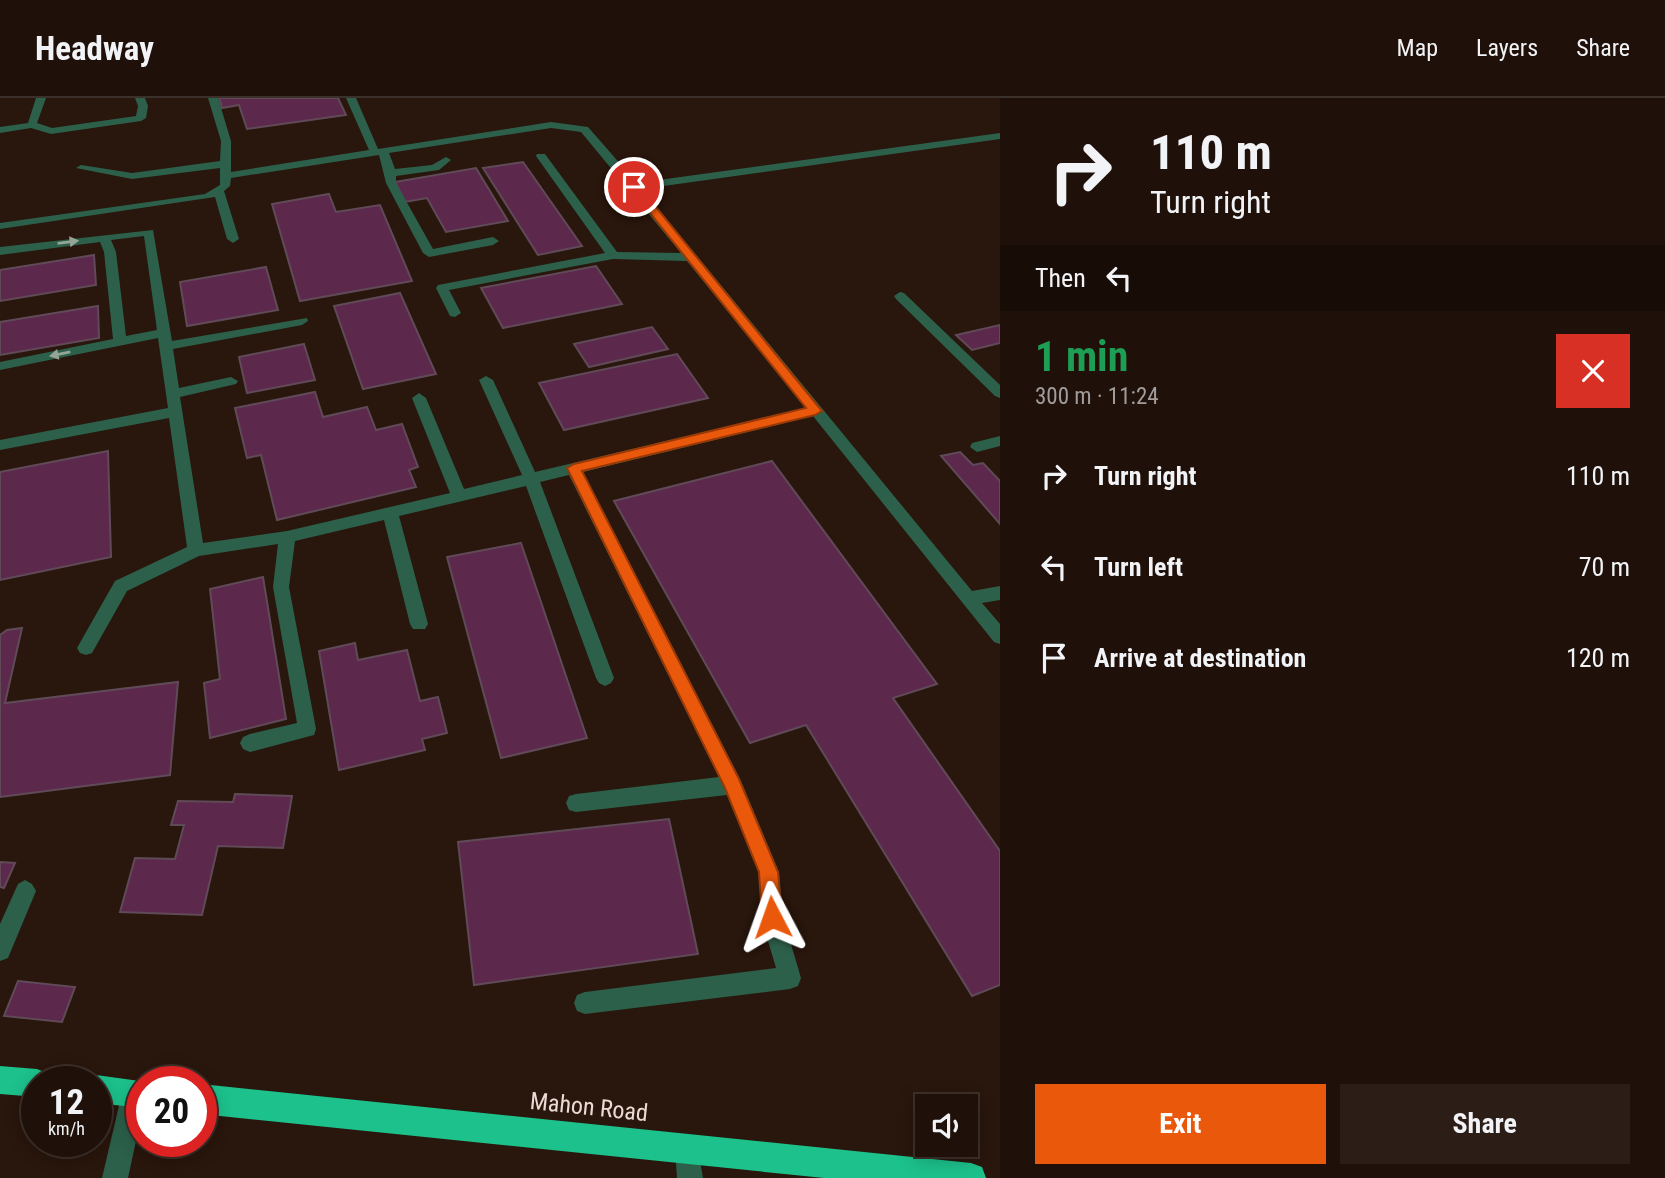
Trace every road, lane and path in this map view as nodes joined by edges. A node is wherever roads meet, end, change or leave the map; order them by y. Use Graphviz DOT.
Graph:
graph roads {
  1 [pos="41,98"];
  2 [pos="139,98"];
  3 [pos="213,98"];
  4 [pos="351,98"];
  5 [pos="32,125"];
  6 [pos="0,130"];
  7 [pos="1000,136"];
  8 [pos="379,152"];
  9 [pos="541,156"];
  10 [pos="446,160"];
  11 [pos="81,168"];
  12 [pos="225,170"];
  13 [pos="390,173"];
  14 [pos="634,187"];
  15 [pos="219,192"];
  16 [pos="0,226"];
  17 [pos="104,237"];
  18 [pos="233,239"];
  19 [pos="493,242"];
  20 [pos="0,251"];
  21 [pos="613,255"];
  22 [pos="690,257"];
  23 [pos="900,296"];
  24 [pos="455,313"];
  25 [pos="302,321"];
  26 [pos="164,339"];
  27 [pos="120,341"];
  28 [pos="0,366"];
  29 [pos="486,380"];
  30 [pos="231,381"];
  31 [pos="1000,393"];
  32 [pos="172,394"];
  33 [pos="419,398"];
  34 [pos="815,411"];
  35 [pos="174,412"];
  36 [pos="1000,441"];
  37 [pos="0,445"];
  38 [pos="977,447"];
  39 [pos="574,468"];
  40 [pos="531,479"];
  41 [pos="459,497"];
  42 [pos="390,513"];
  43 [pos="287,537"];
  44 [pos="196,550"];
  45 [pos="1000,593"];
  46 [pos="969,598"];
  47 [pos="419,624"];
  48 [pos="997,627"];
  49 [pos="86,648"];
  50 [pos="605,678"];
  51 [pos="250,743"];
  52 [pos="733,785"];
  53 [pos="576,803"];
  54 [pos="25,891"];
  55 [pos="0,950"];
  56 [pos="585,1003"];
  57 [pos="0,1080"];
  58 [pos="21,1082"];
  59 [pos="217,1102"];
  60 [pos="126,1136"];
  61 [pos="687,1148"];
  62 [pos="114,1178"];
  63 [pos="690,1178"];
  64 [pos="971,1178"];
  1 -- 5 [label="street"];
  2 -- 5 [label="street"];
  3 -- 12 [label="street"];
  4 -- 8 [label="street"];
  5 -- 6 [label="street"];
  7 -- 14 [label="street"];
  8 -- 12 [label="street"];
  8 -- 13 [label="street"];
  8 -- 14 [label="street"];
  9 -- 21 [label="street"];
  10 -- 13 [label="street"];
  11 -- 12 [label="street"];
  12 -- 15 [label="street"];
  13 -- 19 [label="street"];
  14 -- 22 [label="street"];
  15 -- 16 [label="street"];
  15 -- 18 [label="street"];
  20 -- 17 [label="street, one-way"];
  17 -- 26 [label="street"];
  17 -- 27 [label="street"];
  21 -- 22 [label="street"];
  21 -- 24 [label="street"];
  22 -- 34 [label="street"];
  23 -- 31 [label="street"];
  25 -- 26 [label="street"];
  26 -- 27 [label="street"];
  26 -- 32 [label="street"];
  27 -- 28 [label="street, one-way"];
  29 -- 40 [label="street"];
  30 -- 32 [label="street"];
  32 -- 35 [label="street"];
  33 -- 41 [label="street"];
  34 -- 39 [label="street"];
  34 -- 46 [label="street"];
  35 -- 37 [label="street"];
  35 -- 44 [label="street"];
  36 -- 38 [label="street"];
  39 -- 40 [label="street"];
  39 -- 52 [label="street"];
  40 -- 41 [label="street"];
  40 -- 50 [label="street"];
  41 -- 42 [label="street"];
  42 -- 43 [label="street"];
  42 -- 47 [label="street"];
  43 -- 44 [label="street"];
  43 -- 51 [label="street"];
  44 -- 49 [label="street"];
  45 -- 46 [label="street"];
  46 -- 48 [label="street"];
  52 -- 53 [label="street"];
  52 -- 56 [label="street"];
  54 -- 55 [label="street"];
  57 -- 58 [label="highway"];
  59 -- 61 [label="highway, Mahon Road"];
  60 -- 62 [label="street"];
  61 -- 63 [label="street"];
  61 -- 64 [label="highway, Mahon Road"];
}
